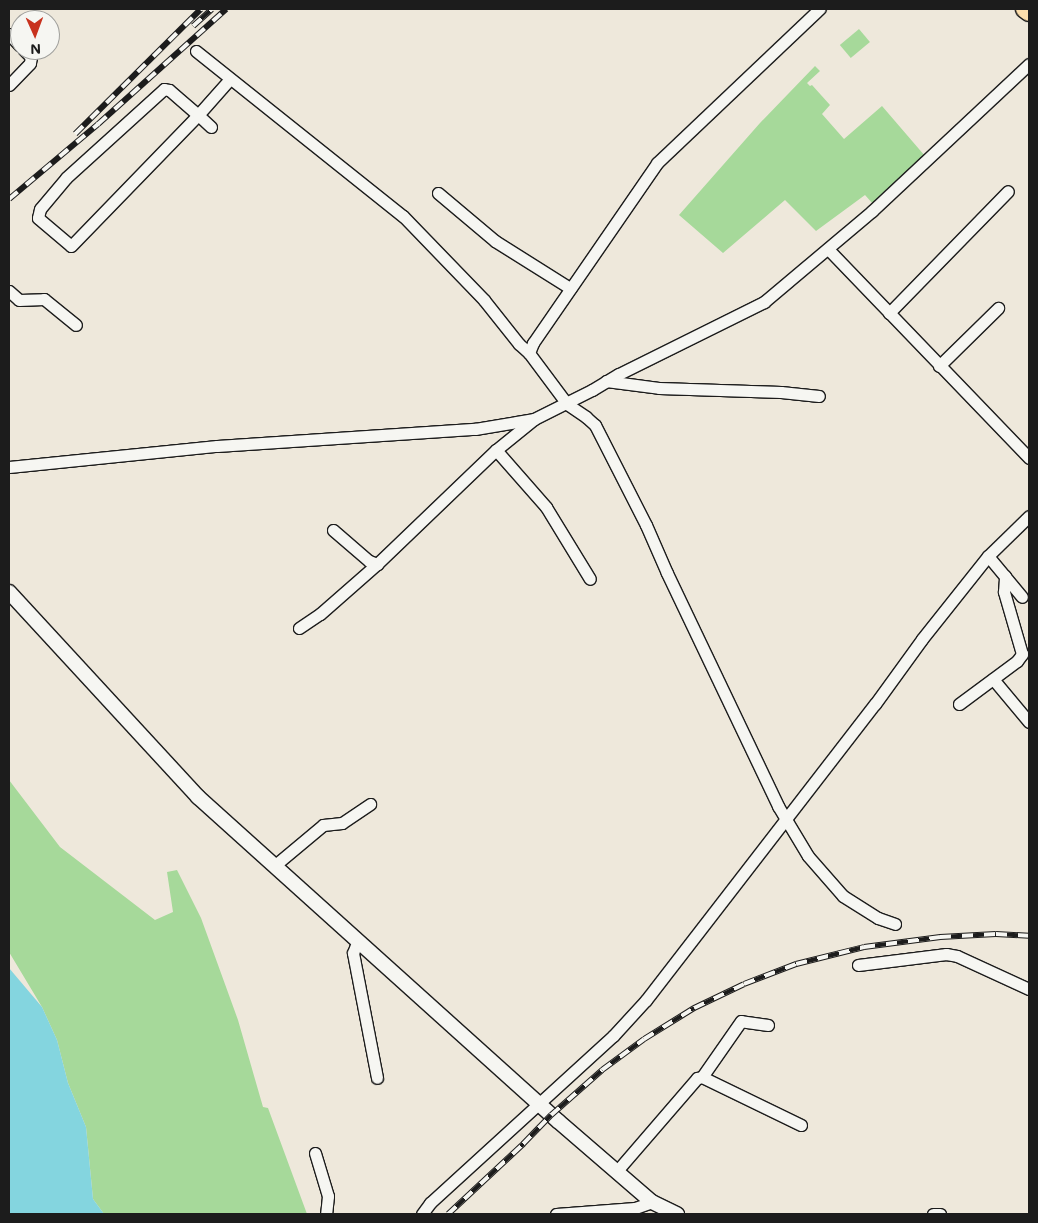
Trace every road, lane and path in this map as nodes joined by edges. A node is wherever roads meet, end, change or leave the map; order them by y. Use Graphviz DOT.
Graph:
graph roads {
  1 [pos="819,9"];
  2 [pos="1025,9"];
  3 [pos="1029,12"];
  4 [pos="196,51"];
  5 [pos="30,60"];
  6 [pos="1029,64"];
  7 [pos="229,80"];
  8 [pos="9,86"];
  9 [pos="198,115"];
  10 [pos="211,127"];
  11 [pos="1008,192"];
  12 [pos="438,193"];
  13 [pos="828,249"];
  14 [pos="570,288"];
  15 [pos="9,291"];
  16 [pos="998,308"];
  17 [pos="889,313"];
  18 [pos="76,325"];
  19 [pos="529,353"];
  20 [pos="939,366"];
  21 [pos="606,382"];
  22 [pos="819,396"];
  23 [pos="566,404"];
  24 [pos="534,419"];
  25 [pos="496,450"];
  26 [pos="1029,458"];
  27 [pos="9,467"];
  28 [pos="1029,516"];
  29 [pos="333,530"];
  30 [pos="988,556"];
  31 [pos="377,564"];
  32 [pos="1005,576"];
  33 [pos="590,578"];
  34 [pos="9,592"];
  35 [pos="1022,597"];
  36 [pos="299,628"];
  37 [pos="993,679"];
  38 [pos="959,704"];
  39 [pos="1029,722"];
  40 [pos="370,804"];
  41 [pos="786,820"];
  42 [pos="274,866"];
  43 [pos="895,924"];
  44 [pos="358,940"];
  45 [pos="858,965"];
  46 [pos="1029,989"];
  47 [pos="768,1025"];
  48 [pos="702,1077"];
  49 [pos="377,1078"];
  50 [pos="539,1103"];
  51 [pos="801,1125"];
  52 [pos="315,1153"];
  53 [pos="616,1172"];
  54 [pos="652,1202"];
  55 [pos="326,1214"];
  56 [pos="422,1214"];
  57 [pos="556,1214"];
  58 [pos="677,1214"];
  59 [pos="933,1214"];
  60 [pos="940,1214"];
  1 -- 14 [label="street"];
  2 -- 3 [label="highway"];
  4 -- 7 [label="street"];
  5 -- 8 [label="street"];
  6 -- 13 [label="street"];
  7 -- 9 [label="street"];
  7 -- 19 [label="street"];
  9 -- 9 [label="street"];
  9 -- 10 [label="street"];
  11 -- 17 [label="street"];
  12 -- 14 [label="street"];
  13 -- 17 [label="street"];
  13 -- 21 [label="street"];
  14 -- 19 [label="street"];
  15 -- 18 [label="street"];
  16 -- 20 [label="street"];
  17 -- 20 [label="street"];
  19 -- 23 [label="street"];
  20 -- 26 [label="street"];
  21 -- 22 [label="street"];
  21 -- 23 [label="street"];
  23 -- 24 [label="street"];
  23 -- 41 [label="street"];
  24 -- 25 [label="street"];
  24 -- 27 [label="street"];
  25 -- 31 [label="street"];
  25 -- 33 [label="street"];
  28 -- 30 [label="street"];
  29 -- 31 [label="street"];
  30 -- 32 [label="street"];
  30 -- 41 [label="street"];
  31 -- 36 [label="street"];
  32 -- 35 [label="street"];
  32 -- 37 [label="street"];
  34 -- 42 [label="street"];
  37 -- 38 [label="street"];
  37 -- 39 [label="street"];
  40 -- 42 [label="street"];
  41 -- 43 [label="street"];
  41 -- 50 [label="street"];
  42 -- 44 [label="street"];
  44 -- 49 [label="street"];
  44 -- 50 [label="street"];
  45 -- 46 [label="street"];
  47 -- 48 [label="street"];
  48 -- 51 [label="street"];
  48 -- 53 [label="street"];
  50 -- 53 [label="street"];
  50 -- 56 [label="street"];
  52 -- 55 [label="street"];
  53 -- 54 [label="street"];
  54 -- 57 [label="street"];
  54 -- 58 [label="street"];
  59 -- 60 [label="street"];
}
